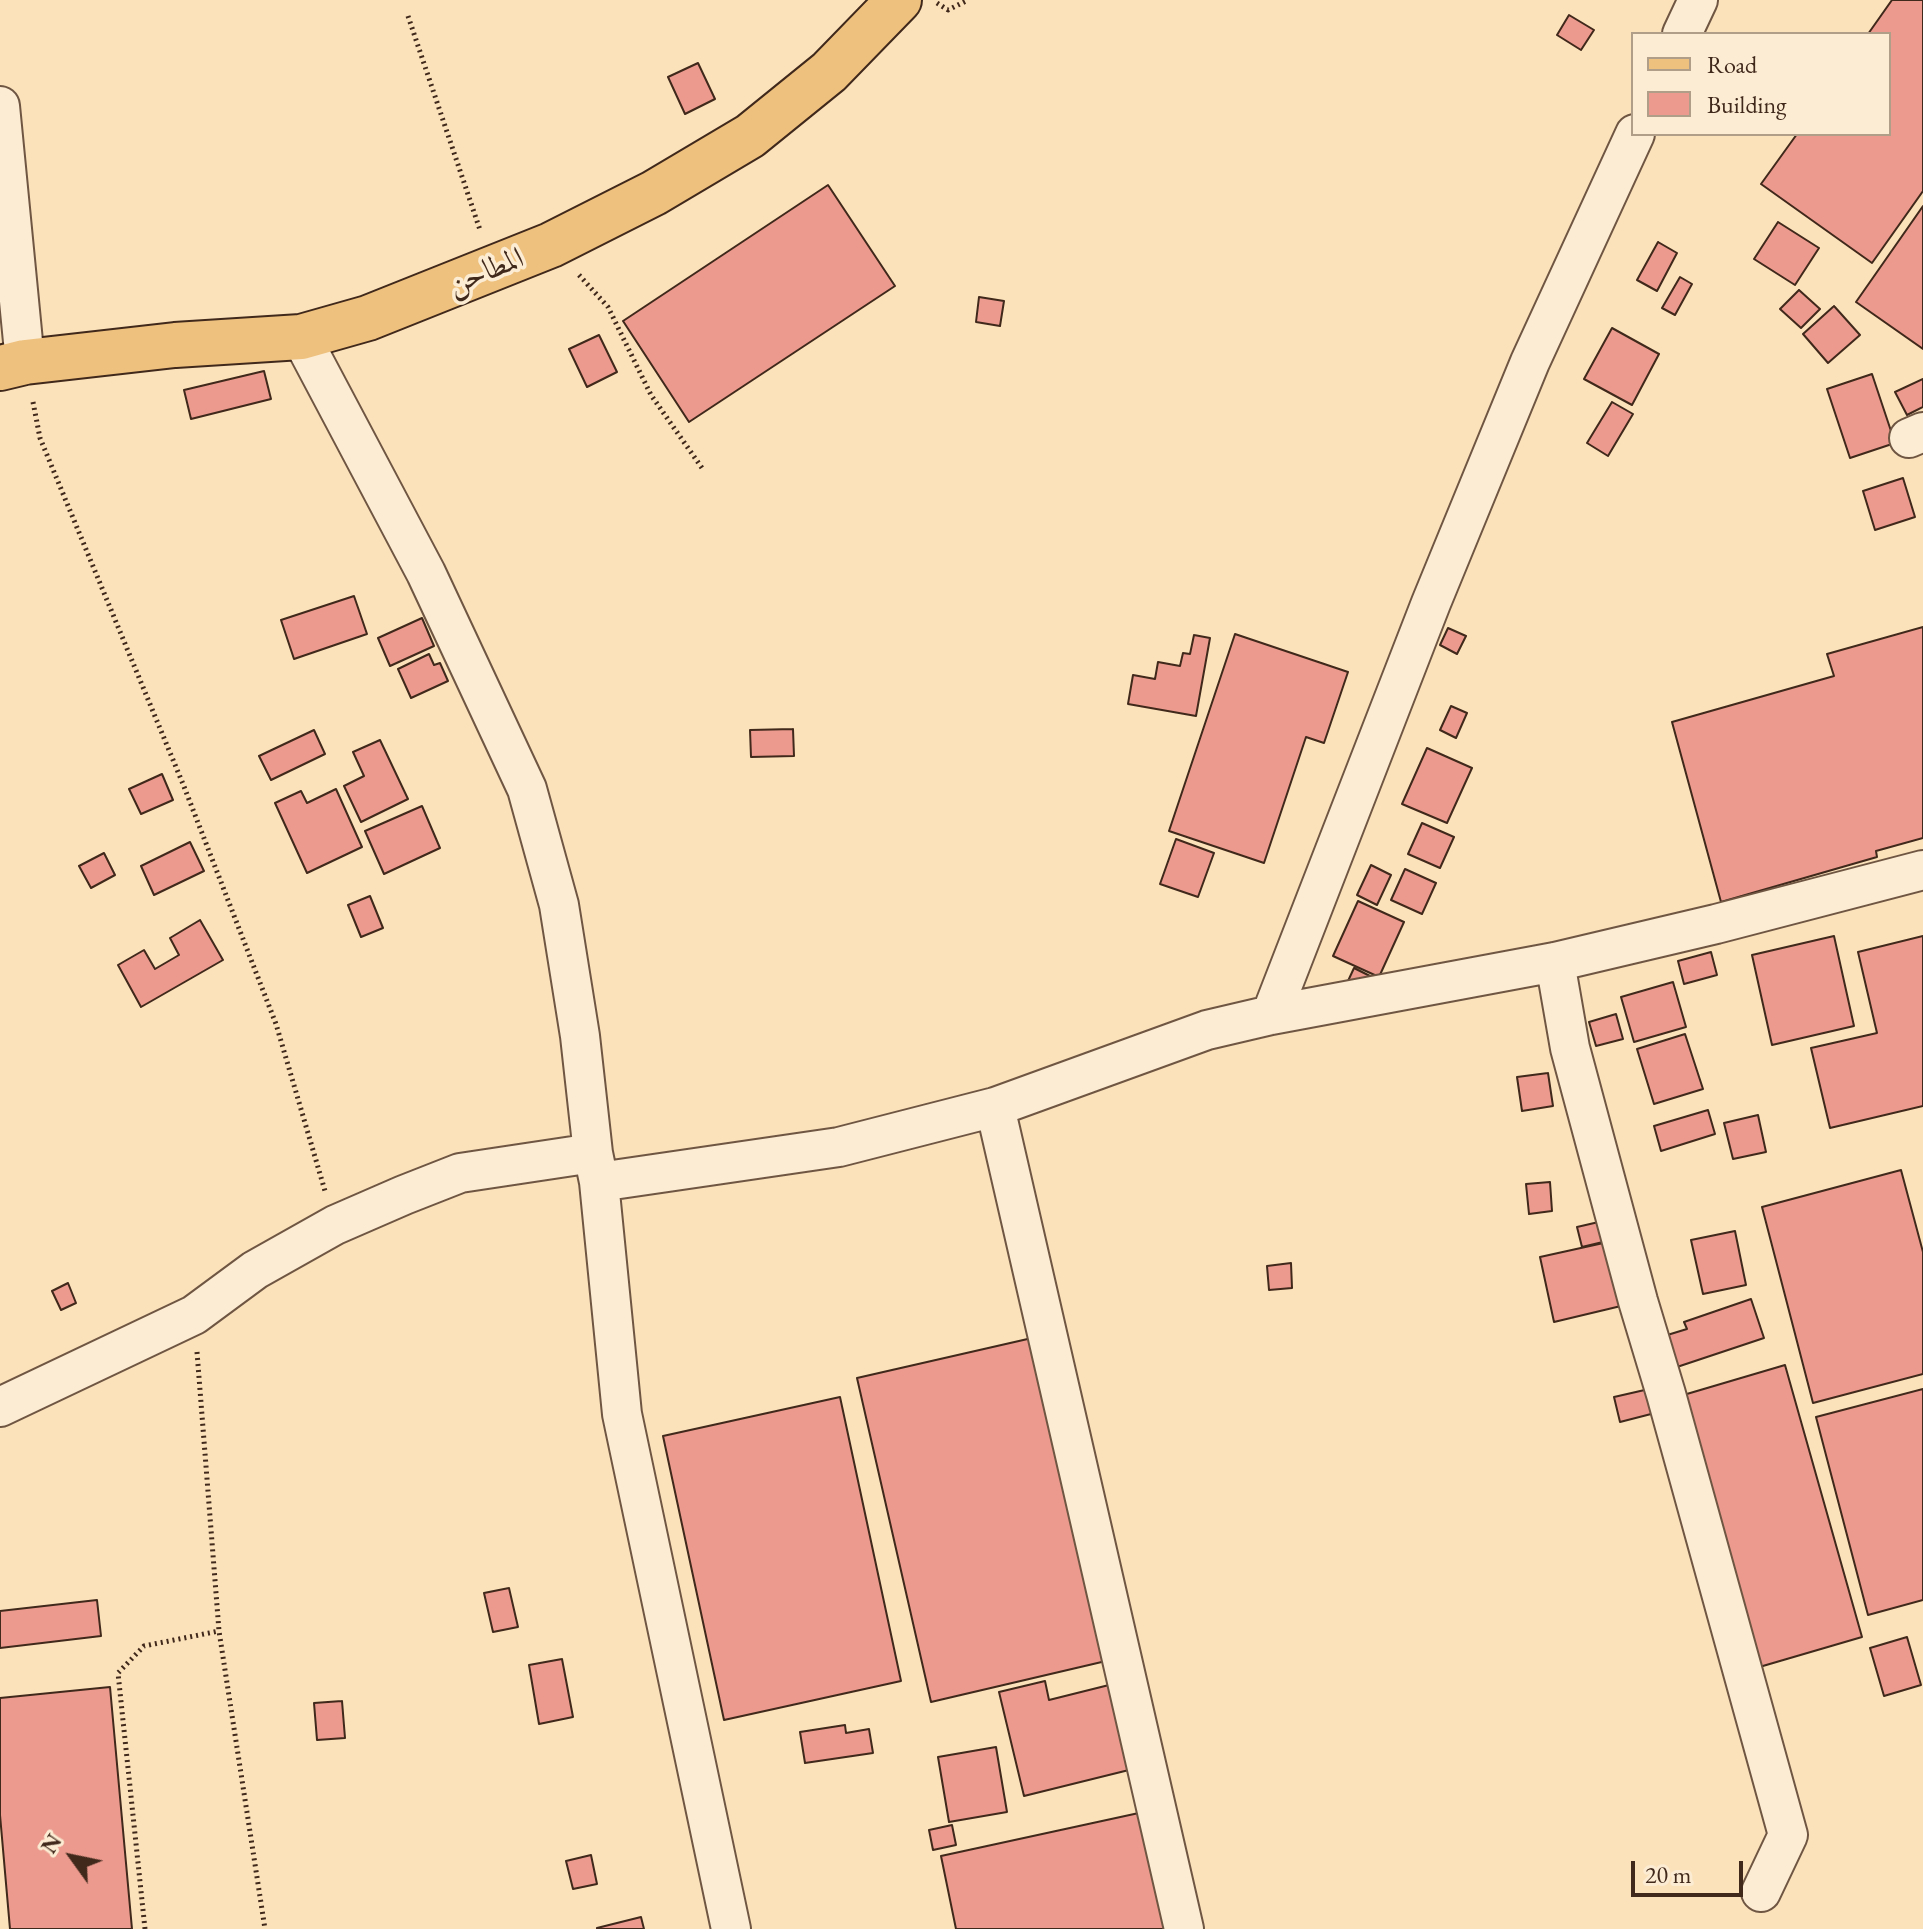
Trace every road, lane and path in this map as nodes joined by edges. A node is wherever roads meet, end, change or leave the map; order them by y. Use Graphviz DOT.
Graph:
graph roads {
  1 [pos="899,0"];
  2 [pos="933,0"];
  3 [pos="968,0"];
  4 [pos="1698,0"];
  5 [pos="408,16"];
  6 [pos="1683,32"];
  7 [pos="0,106"];
  8 [pos="1634,136"];
  9 [pos="551,245"];
  10 [pos="493,269"];
  11 [pos="301,337"];
  12 [pos="13,365"];
  13 [pos="702,468"];
  14 [pos="1923,870"];
  15 [pos="1555,962"];
  16 [pos="1271,1015"];
  17 [pos="995,1107"];
  18 [pos="596,1167"];
  19 [pos="335,1225"];
  20 [pos="194,1315"];
  21 [pos="0,1407"];
  22 [pos="219,1631"];
  23 [pos="1761,1892"];
  24 [pos="145,1929"];
  25 [pos="265,1929"];
  26 [pos="731,1929"];
  27 [pos="1184,1929"];
  1 -- 9 [label="main road, المطاحن"];
  2 -- 3 [label="path"];
  4 -- 6 [label="street"];
  5 -- 10 [label="path"];
  7 -- 12 [label="street"];
  8 -- 16 [label="street"];
  9 -- 10 [label="main road, المطاحن"];
  9 -- 13 [label="path"];
  10 -- 11 [label="main road, المطاحن"];
  11 -- 12 [label="main road, المطاحن"];
  11 -- 18 [label="street"];
  12 -- 19 [label="path"];
  14 -- 15 [label="street"];
  15 -- 16 [label="street"];
  15 -- 23 [label="street"];
  16 -- 17 [label="street"];
  17 -- 18 [label="street"];
  17 -- 27 [label="street"];
  18 -- 19 [label="street"];
  18 -- 26 [label="street"];
  19 -- 20 [label="street"];
  20 -- 21 [label="street"];
  20 -- 22 [label="path"];
  22 -- 24 [label="path"];
  22 -- 25 [label="path"];
}
